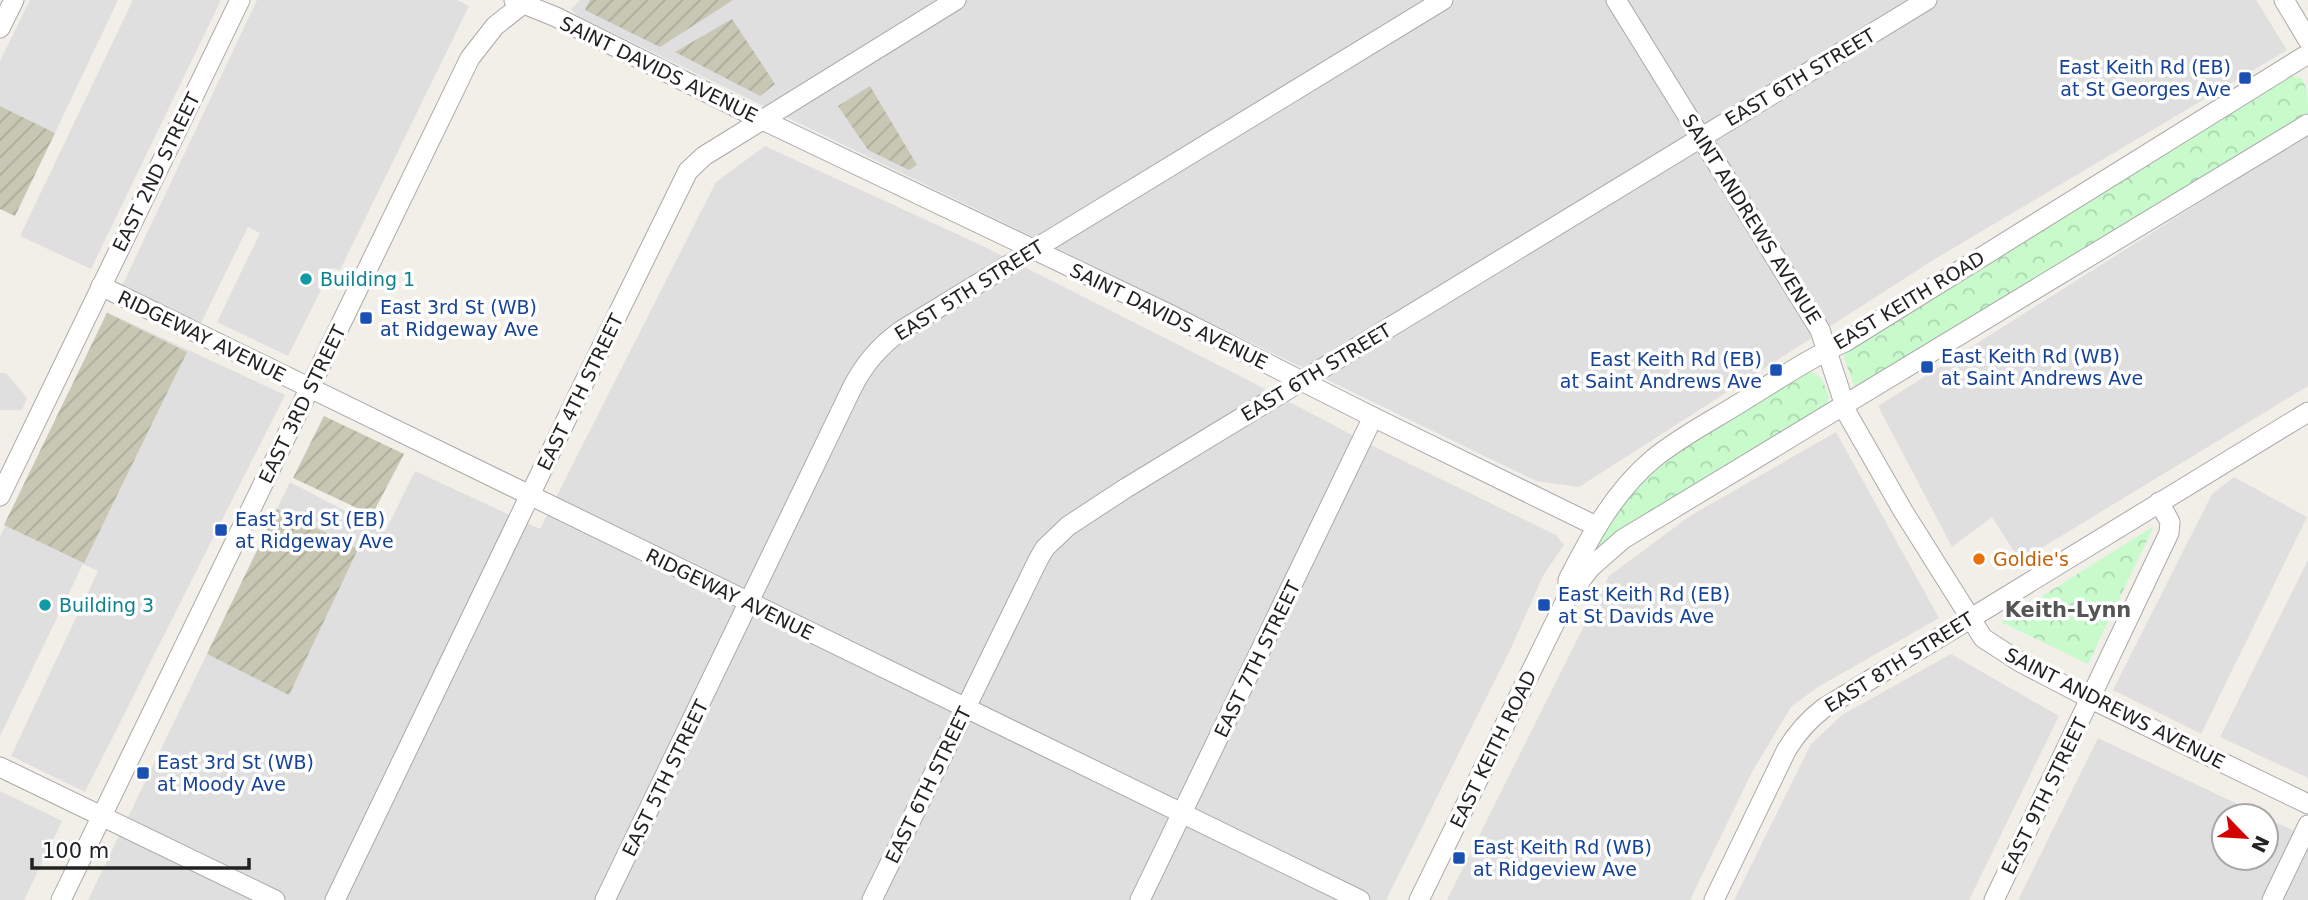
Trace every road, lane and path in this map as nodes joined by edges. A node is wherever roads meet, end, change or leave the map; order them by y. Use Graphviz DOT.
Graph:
graph roads {
  1 [pos="14,0"];
  2 [pos="240,0"];
  3 [pos="1443,0"];
  4 [pos="1616,0"];
  5 [pos="1927,0"];
  6 [pos="2284,0"];
  7 [pos="521,1"];
  8 [pos="954,1"];
  9 [pos="0,28"];
  10 [pos="2308,40"];
  11 [pos="2308,54"];
  12 [pos="762,120"];
  13 [pos="2308,124"];
  14 [pos="1702,137"];
  15 [pos="1034,250"];
  16 [pos="101,286"];
  17 [pos="1827,350"];
  18 [pos="1302,381"];
  19 [pos="310,389"];
  20 [pos="1844,405"];
  21 [pos="2308,412"];
  22 [pos="1373,417"];
  23 [pos="0,496"];
  24 [pos="530,496"];
  25 [pos="2159,502"];
  26 [pos="1596,526"];
  27 [pos="1567,598"];
  28 [pos="750,603"];
  29 [pos="1970,618"];
  30 [pos="2091,699"];
  31 [pos="966,708"];
  32 [pos="0,767"];
  33 [pos="2308,804"];
  34 [pos="1183,812"];
  35 [pos="102,815"];
  36 [pos="2308,825"];
  37 [pos="61,900"];
  38 [pos="275,900"];
  39 [pos="335,900"];
  40 [pos="605,900"];
  41 [pos="872,900"];
  42 [pos="1140,900"];
  43 [pos="1360,900"];
  44 [pos="1419,900"];
  45 [pos="1714,900"];
  46 [pos="1994,900"];
  47 [pos="2272,900"];
  1 -- 9 [label="street"];
  2 -- 16 [label="street, EAST 2ND STREET"];
  3 -- 15 [label="street, EAST 5TH STREET"];
  4 -- 14 [label="street, SAINT ANDREWS AVENUE"];
  5 -- 14 [label="street, EAST 6TH STREET"];
  6 -- 10 [label="street"];
  7 -- 12 [label="street, SAINT DAVIDS AVENUE"];
  7 -- 19 [label="street, EAST 3RD STREET"];
  8 -- 12 [label="street, EAST 4TH STREET"];
  11 -- 17 [label="street, EAST KEITH ROAD"];
  12 -- 15 [label="street, SAINT DAVIDS AVENUE"];
  12 -- 24 [label="street, EAST 4TH STREET"];
  13 -- 20 [label="street, EAST KEITH ROAD"];
  14 -- 17 [label="street, SAINT ANDREWS AVENUE"];
  14 -- 18 [label="street, EAST 6TH STREET"];
  15 -- 18 [label="street, SAINT DAVIDS AVENUE"];
  15 -- 28 [label="street, EAST 5TH STREET"];
  16 -- 19 [label="street, RIDGEWAY AVENUE"];
  16 -- 23 [label="street, EAST 2ND STREET"];
  17 -- 20 [label="street, SAINT ANDREWS AVENUE"];
  17 -- 26 [label="street, EAST KEITH ROAD"];
  18 -- 22 [label="street, SAINT DAVIDS AVENUE"];
  18 -- 31 [label="street, EAST 6TH STREET"];
  19 -- 24 [label="street, RIDGEWAY AVENUE"];
  19 -- 35 [label="street, EAST 3RD STREET"];
  20 -- 27 [label="street, EAST KEITH ROAD"];
  20 -- 29 [label="street, SAINT ANDREWS AVENUE"];
  21 -- 25 [label="street, EAST 8TH STREET"];
  22 -- 26 [label="street, SAINT DAVIDS AVENUE"];
  22 -- 34 [label="street, EAST 7TH STREET"];
  24 -- 28 [label="street, RIDGEWAY AVENUE"];
  24 -- 39 [label="street, EAST 4TH STREET"];
  25 -- 29 [label="street, EAST 8TH STREET"];
  25 -- 30 [label="street, EAST 9TH STREET"];
  26 -- 27 [label="street, EAST KEITH ROAD"];
  27 -- 44 [label="street, EAST KEITH ROAD"];
  28 -- 31 [label="street, RIDGEWAY AVENUE"];
  28 -- 40 [label="street, EAST 5TH STREET"];
  29 -- 30 [label="street, SAINT ANDREWS AVENUE"];
  29 -- 45 [label="street, EAST 8TH STREET"];
  30 -- 33 [label="street, SAINT ANDREWS AVENUE"];
  30 -- 46 [label="street, EAST 9TH STREET"];
  31 -- 34 [label="street, RIDGEWAY AVENUE"];
  31 -- 41 [label="street, EAST 6TH STREET"];
  32 -- 35 [label="street"];
  34 -- 42 [label="street, EAST 7TH STREET"];
  34 -- 43 [label="street, RIDGEWAY AVENUE"];
  35 -- 37 [label="street, EAST 3RD STREET"];
  35 -- 38 [label="street"];
  36 -- 47 [label="street"];
}
